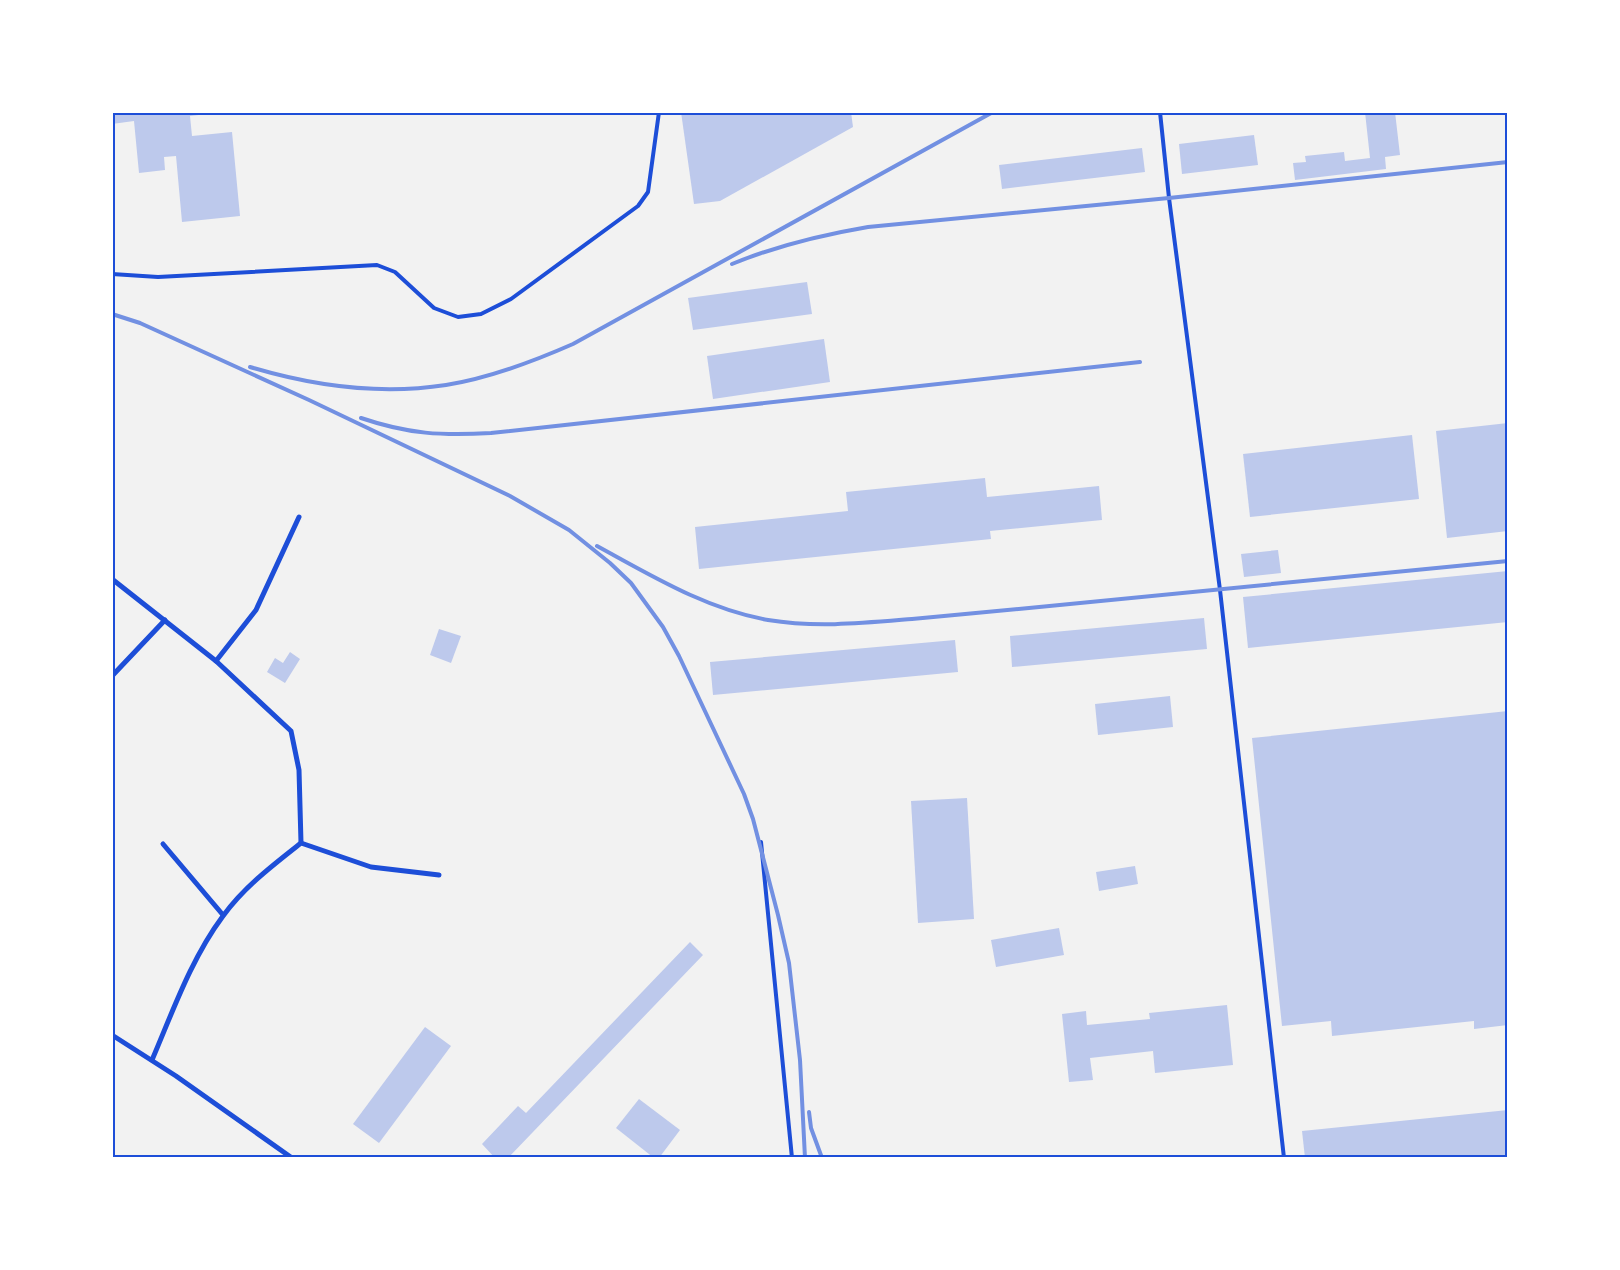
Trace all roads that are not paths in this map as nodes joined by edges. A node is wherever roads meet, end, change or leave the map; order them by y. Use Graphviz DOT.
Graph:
graph roads {
  1 [pos="659,112"];
  2 [pos="1160,112"];
  3 [pos="112,274"];
  4 [pos="299,517"];
  5 [pos="112,579"];
  6 [pos="165,620"];
  7 [pos="216,662"];
  8 [pos="112,676"];
  9 [pos="761,842"];
  10 [pos="301,843"];
  11 [pos="163,844"];
  12 [pos="439,875"];
  13 [pos="223,915"];
  14 [pos="112,1035"];
  15 [pos="152,1060"];
  16 [pos="292,1158"];
  17 [pos="792,1158"];
  18 [pos="1284,1158"];
  1 -- 3 [label="lane"];
  2 -- 18 [label="lane"];
  4 -- 7 [label="street"];
  5 -- 6 [label="street"];
  6 -- 7 [label="street"];
  6 -- 8 [label="street"];
  7 -- 10 [label="street"];
  9 -- 17 [label="lane"];
  10 -- 12 [label="street"];
  10 -- 13 [label="street"];
  11 -- 13 [label="street"];
  13 -- 15 [label="street"];
  14 -- 15 [label="street"];
  15 -- 16 [label="street"];
}
